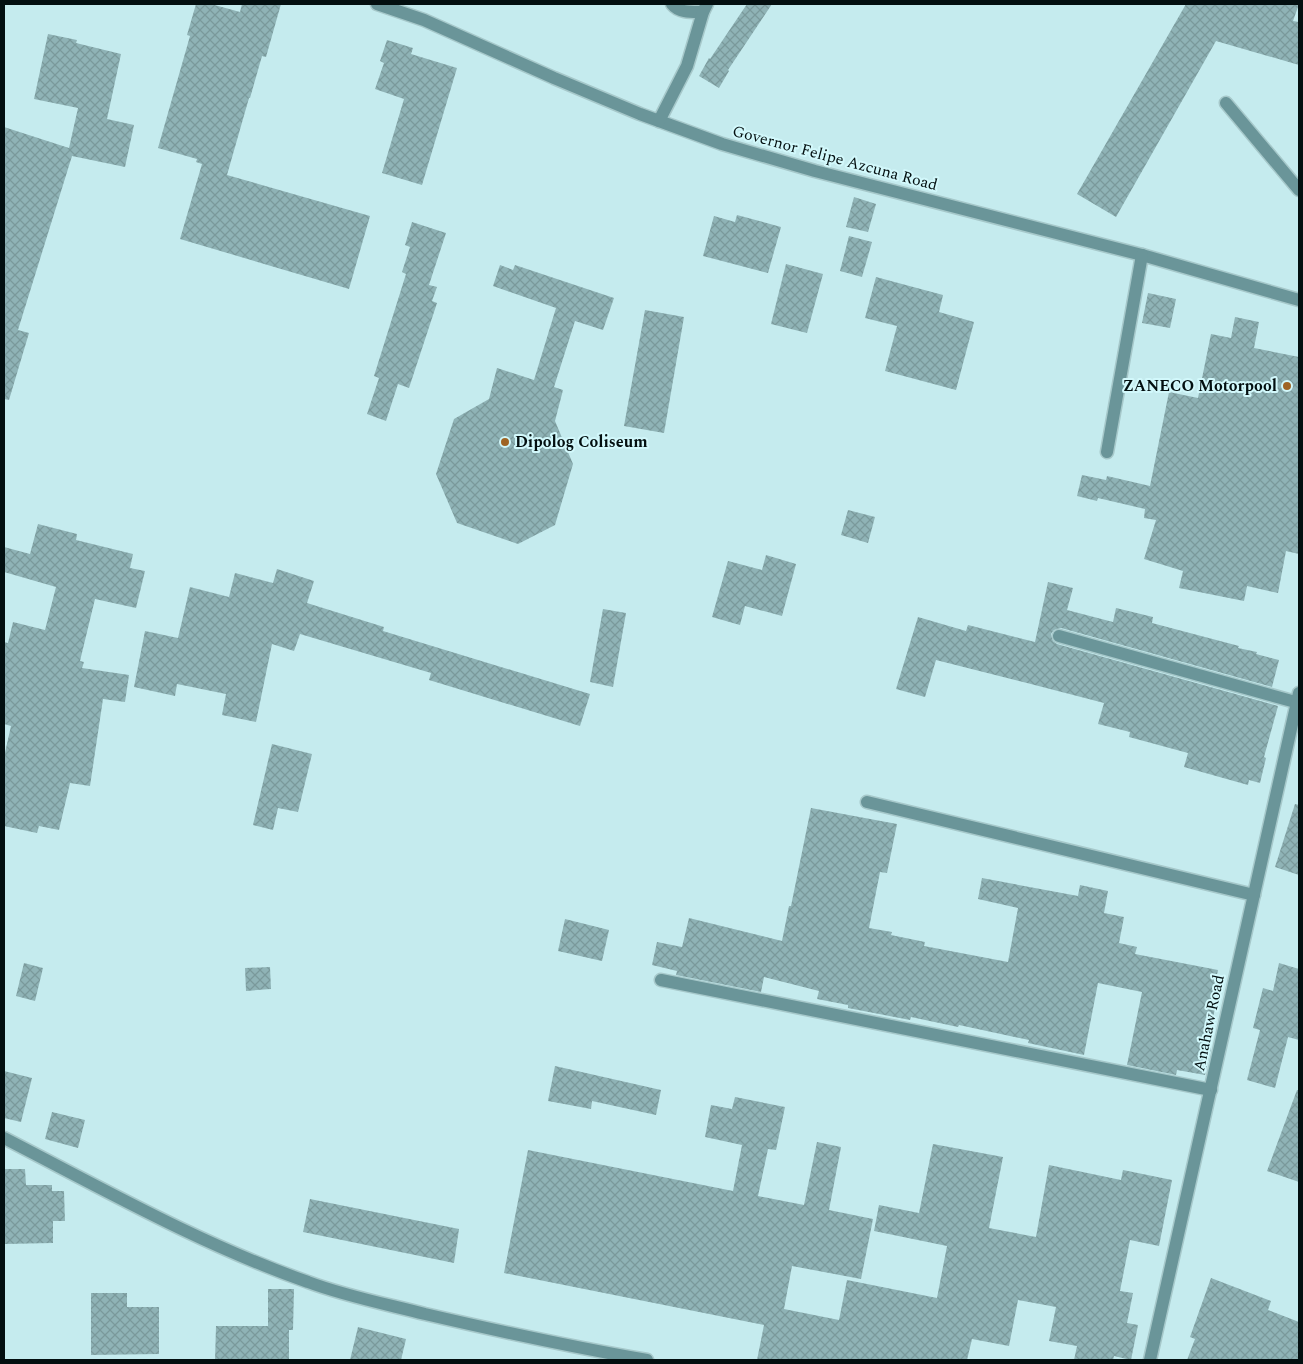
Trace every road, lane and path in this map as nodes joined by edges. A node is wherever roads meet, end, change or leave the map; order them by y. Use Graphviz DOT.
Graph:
graph roads {
  1 [pos="377,4"];
  2 [pos="672,4"];
  3 [pos="705,8"];
  4 [pos="1226,102"];
  5 [pos="659,121"];
  6 [pos="1299,190"];
  7 [pos="1142,255"];
  8 [pos="1299,300"];
  9 [pos="1107,452"];
  10 [pos="1059,636"];
  11 [pos="1299,700"];
  12 [pos="867,802"];
  13 [pos="1254,896"];
  14 [pos="661,980"];
  15 [pos="1211,1090"];
  16 [pos="4,1138"];
  17 [pos="647,1360"];
  18 [pos="1150,1360"];
  1 -- 5 [label="street, Governor Felipe Azcuna Road"];
  2 -- 3 [label="street"];
  3 -- 5 [label="street"];
  4 -- 6 [label="street"];
  5 -- 7 [label="street, Governor Felipe Azcuna Road"];
  7 -- 8 [label="street, Governor Felipe Azcuna Road"];
  7 -- 9 [label="street"];
  10 -- 11 [label="street"];
  11 -- 13 [label="street, Anahaw Road"];
  12 -- 13 [label="street"];
  13 -- 15 [label="street, Anahaw Road"];
  14 -- 15 [label="street"];
  15 -- 18 [label="street, Anahaw Road"];
  16 -- 17 [label="street"];
}
